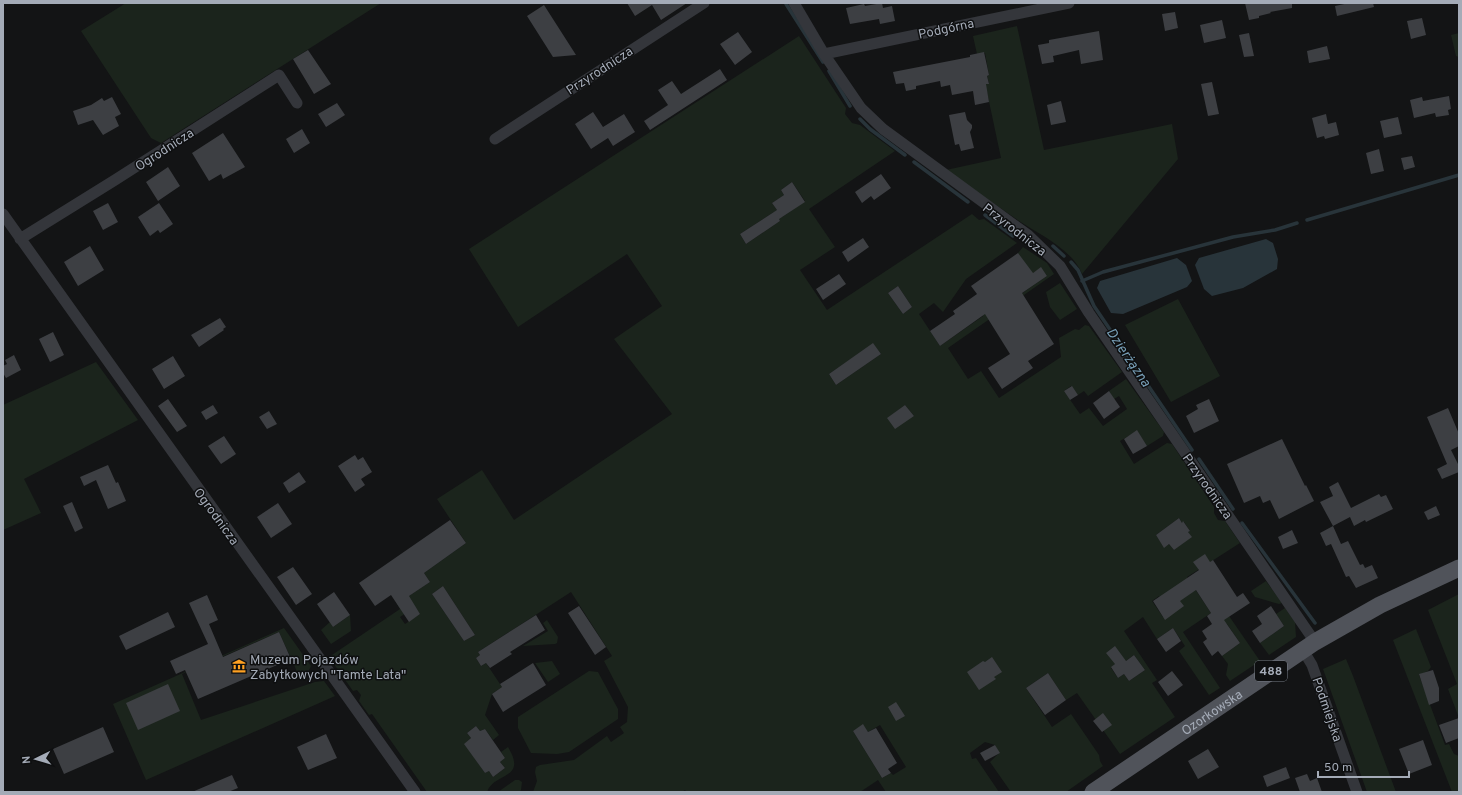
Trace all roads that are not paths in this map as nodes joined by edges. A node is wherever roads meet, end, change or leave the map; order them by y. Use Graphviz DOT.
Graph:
graph roads {
  1 [pos="704,3"];
  2 [pos="794,3"];
  3 [pos="1069,3"];
  4 [pos="824,54"];
  5 [pos="297,102"];
  6 [pos="495,138"];
  7 [pos="3,214"];
  8 [pos="20,239"];
  9 [pos="1459,568"];
  10 [pos="1309,646"];
  11 [pos="414,792"];
  12 [pos="1093,792"];
  13 [pos="1357,792"];
  1 -- 6 [label="street, Przyrodnicza"];
  2 -- 4 [label="street, Przyrodnicza"];
  3 -- 4 [label="street, Podgórna"];
  4 -- 10 [label="street, Przyrodnicza"];
  5 -- 8 [label="street, Ogrodnicza"];
  7 -- 8 [label="street, Ogrodnicza"];
  8 -- 11 [label="street, Ogrodnicza"];
  9 -- 10 [label="main road, Ozorkowska / 488"];
  10 -- 12 [label="main road, Ozorkowska / 488"];
  10 -- 13 [label="street, Podmiejska"];
}
